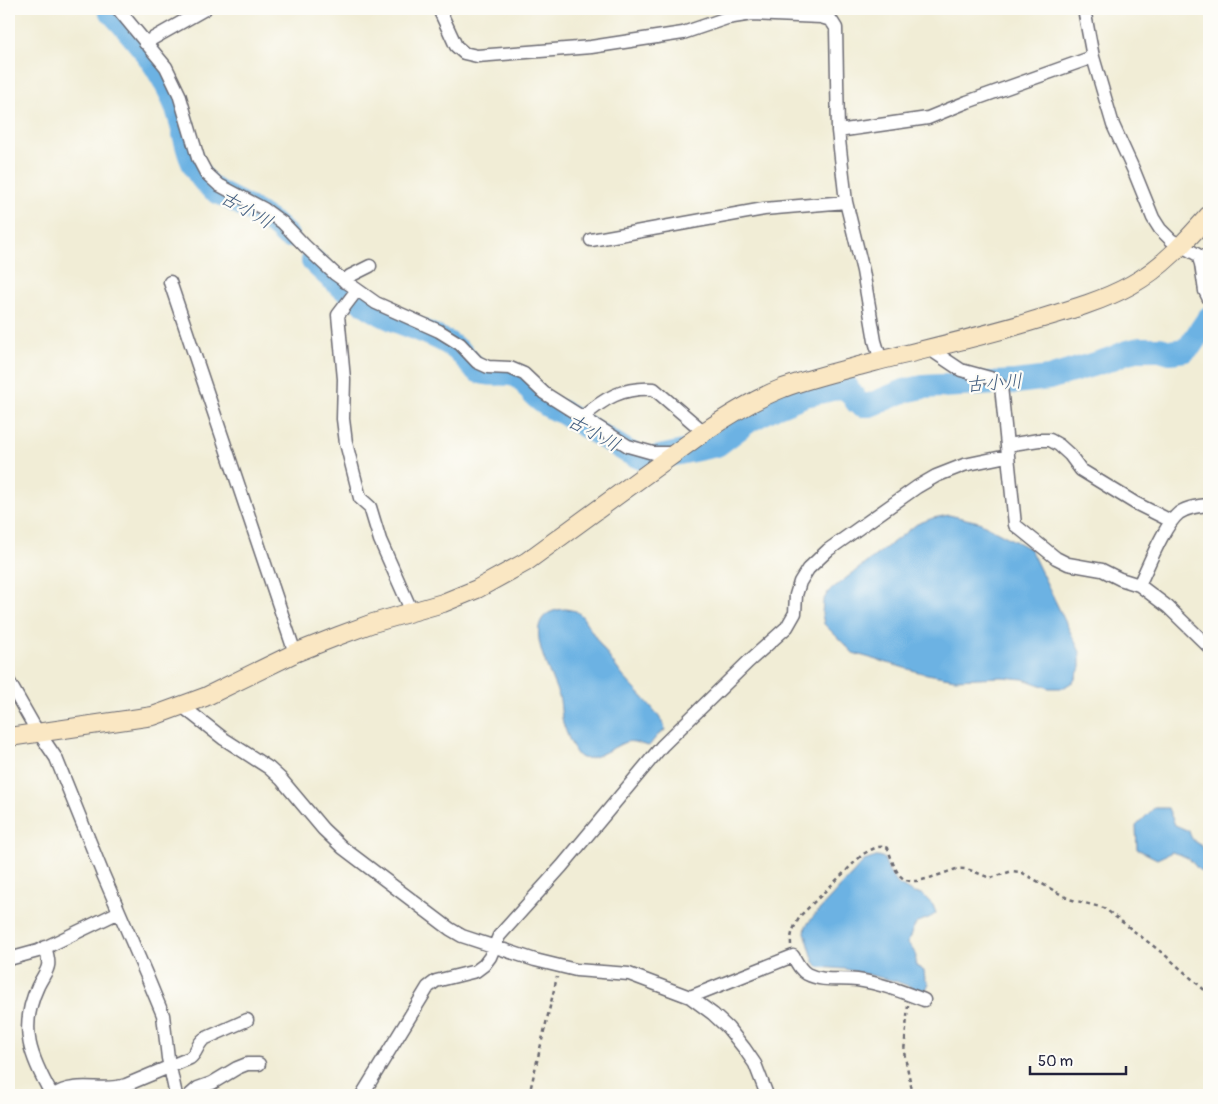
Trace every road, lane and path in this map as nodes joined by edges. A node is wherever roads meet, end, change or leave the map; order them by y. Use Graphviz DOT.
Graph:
graph roads {
  1 [pos="118,9"];
  2 [pos="205,9"];
  3 [pos="439,9"];
  4 [pos="1085,9"];
  5 [pos="821,13"];
  6 [pos="145,43"];
  7 [pos="1092,57"];
  8 [pos="838,131"];
  9 [pos="846,202"];
  10 [pos="1209,215"];
  11 [pos="591,240"];
  12 [pos="1182,245"];
  13 [pos="370,266"];
  14 [pos="170,282"];
  15 [pos="346,282"];
  16 [pos="356,290"];
  17 [pos="1209,299"];
  18 [pos="928,348"];
  19 [pos="881,361"];
  20 [pos="582,418"];
  21 [pos="704,432"];
  22 [pos="1007,451"];
  23 [pos="676,452"];
  24 [pos="1209,505"];
  25 [pos="1171,521"];
  26 [pos="1139,585"];
  27 [pos="412,612"];
  28 [pos="1209,647"];
  29 [pos="295,654"];
  30 [pos="9,682"];
  31 [pos="182,706"];
  32 [pos="39,733"];
  33 [pos="9,737"];
  34 [pos="119,912"];
  35 [pos="45,947"];
  36 [pos="494,948"];
  37 [pos="793,956"];
  38 [pos="9,959"];
  39 [pos="560,966"];
  40 [pos="1209,994"];
  41 [pos="910,995"];
  42 [pos="690,997"];
  43 [pos="924,1000"];
  44 [pos="247,1020"];
  45 [pos="259,1064"];
  46 [pos="170,1067"];
  47 [pos="53,1095"];
  48 [pos="176,1095"];
  49 [pos="190,1095"];
  50 [pos="362,1095"];
  51 [pos="529,1095"];
  52 [pos="767,1095"];
  53 [pos="913,1095"];
  1 -- 6 [label="street"];
  2 -- 6 [label="street"];
  3 -- 5 [label="street"];
  4 -- 7 [label="street"];
  5 -- 8 [label="street"];
  6 -- 15 [label="street"];
  7 -- 8 [label="street"];
  7 -- 12 [label="street"];
  8 -- 9 [label="street"];
  9 -- 11 [label="street"];
  9 -- 19 [label="street"];
  10 -- 12 [label="street"];
  12 -- 17 [label="street"];
  12 -- 18 [label="street"];
  13 -- 15 [label="street"];
  14 -- 29 [label="street"];
  15 -- 16 [label="street"];
  16 -- 20 [label="street"];
  16 -- 27 [label="street"];
  18 -- 19 [label="street"];
  18 -- 22 [label="street"];
  19 -- 21 [label="street"];
  20 -- 21 [label="street"];
  20 -- 23 [label="street"];
  21 -- 23 [label="street"];
  22 -- 25 [label="street"];
  22 -- 26 [label="street"];
  22 -- 36 [label="street"];
  23 -- 27 [label="street"];
  24 -- 25 [label="street"];
  25 -- 26 [label="street"];
  26 -- 28 [label="street"];
  27 -- 29 [label="street"];
  29 -- 31 [label="street"];
  30 -- 32 [label="street"];
  31 -- 32 [label="street"];
  31 -- 36 [label="street"];
  32 -- 33 [label="street"];
  32 -- 34 [label="street"];
  34 -- 35 [label="street"];
  34 -- 46 [label="street"];
  35 -- 38 [label="street"];
  35 -- 47 [label="street"];
  36 -- 39 [label="street"];
  36 -- 50 [label="street"];
  37 -- 40 [label="path"];
  37 -- 41 [label="street"];
  37 -- 42 [label="street"];
  39 -- 42 [label="street"];
  39 -- 51 [label="path"];
  41 -- 43 [label="street"];
  41 -- 53 [label="path"];
  42 -- 52 [label="street"];
  44 -- 46 [label="street"];
  45 -- 49 [label="street"];
  46 -- 47 [label="street"];
  46 -- 48 [label="street"];
}
